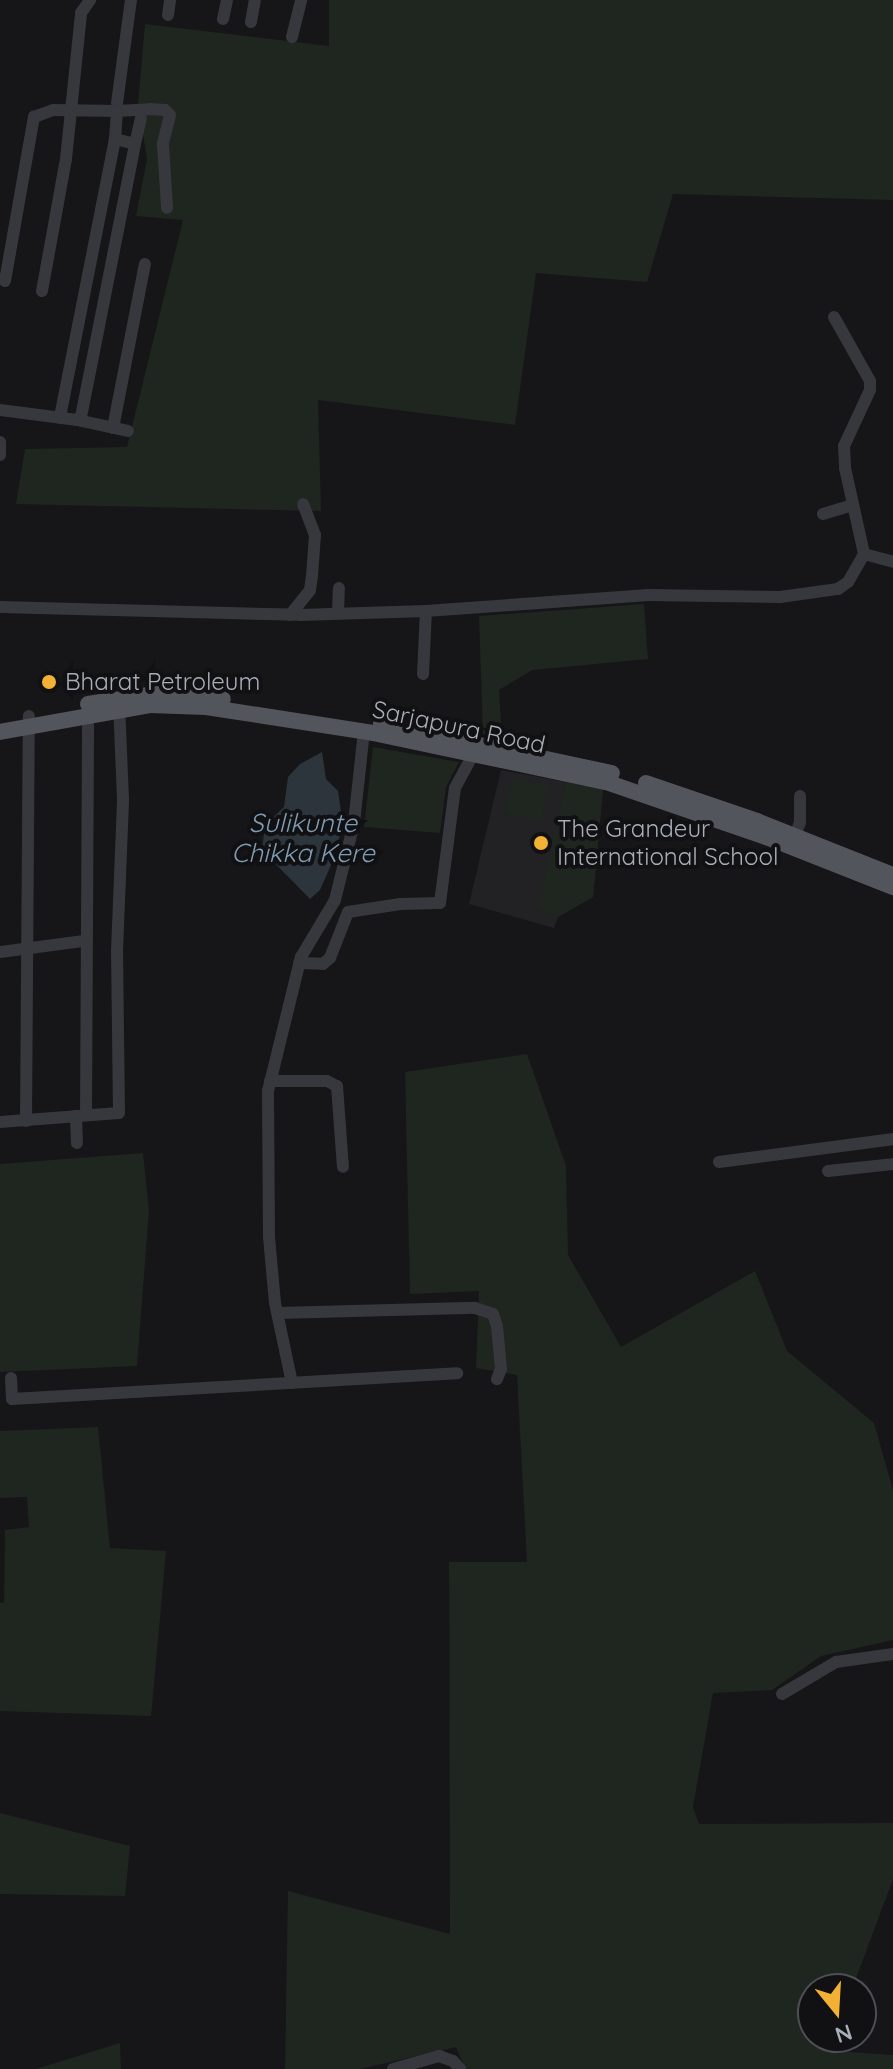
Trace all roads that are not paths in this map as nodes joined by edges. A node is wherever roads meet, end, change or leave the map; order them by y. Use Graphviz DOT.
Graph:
graph roads {
  1 [pos="90,0"];
  2 [pos="131,0"];
  3 [pos="170,0"];
  4 [pos="227,0"];
  5 [pos="255,0"];
  6 [pos="301,0"];
  7 [pos="168,15"];
  8 [pos="223,19"];
  9 [pos="251,22"];
  10 [pos="292,37"];
  11 [pos="117,107"];
  12 [pos="72,109"];
  13 [pos="141,119"];
  14 [pos="115,139"];
  15 [pos="135,144"];
  16 [pos="167,208"];
  17 [pos="145,264"];
  18 [pos="5,281"];
  19 [pos="42,291"];
  20 [pos="834,317"];
  21 [pos="0,410"];
  22 [pos="60,418"];
  23 [pos="77,420"];
  24 [pos="113,428"];
  25 [pos="128,431"];
  26 [pos="0,442"];
  27 [pos="0,455"];
  28 [pos="303,504"];
  29 [pos="853,505"];
  30 [pos="823,514"];
  31 [pos="864,554"];
  32 [pos="893,562"];
  33 [pos="339,588"];
  34 [pos="0,607"];
  35 [pos="426,611"];
  36 [pos="338,613"];
  37 [pos="290,615"];
  38 [pos="423,674"];
  39 [pos="119,703"];
  40 [pos="88,714"];
  41 [pos="29,721"];
  42 [pos="0,722"];
  43 [pos="364,731"];
  44 [pos="0,732"];
  45 [pos="476,748"];
  46 [pos="800,796"];
  47 [pos="795,836"];
  48 [pos="893,875"];
  49 [pos="893,887"];
  50 [pos="84,941"];
  51 [pos="26,948"];
  52 [pos="0,952"];
  53 [pos="299,963"];
  54 [pos="270,1081"];
  55 [pos="81,1116"];
  56 [pos="26,1121"];
  57 [pos="0,1122"];
  58 [pos="893,1139"];
  59 [pos="77,1143"];
  60 [pos="719,1162"];
  61 [pos="893,1164"];
  62 [pos="343,1167"];
  63 [pos="828,1171"];
  64 [pos="278,1313"];
  65 [pos="457,1373"];
  66 [pos="11,1378"];
  67 [pos="497,1379"];
  68 [pos="292,1383"];
  69 [pos="893,1654"];
  70 [pos="782,1694"];
  71 [pos="393,2069"];
  72 [pos="460,2069"];
  1 -- 12 [label="street"];
  2 -- 11 [label="street"];
  3 -- 7 [label="street"];
  4 -- 8 [label="street"];
  5 -- 9 [label="street"];
  6 -- 10 [label="street"];
  11 -- 12 [label="street"];
  11 -- 14 [label="street"];
  11 -- 16 [label="street"];
  12 -- 18 [label="street"];
  12 -- 19 [label="street"];
  13 -- 15 [label="street"];
  14 -- 15 [label="street"];
  14 -- 22 [label="street"];
  15 -- 23 [label="street"];
  17 -- 24 [label="street"];
  20 -- 29 [label="street"];
  21 -- 22 [label="street"];
  22 -- 23 [label="street"];
  23 -- 24 [label="street"];
  24 -- 25 [label="street"];
  26 -- 27 [label="street"];
  28 -- 37 [label="street"];
  29 -- 30 [label="street"];
  29 -- 31 [label="street"];
  31 -- 32 [label="street"];
  31 -- 35 [label="street"];
  33 -- 36 [label="street"];
  34 -- 37 [label="street"];
  35 -- 36 [label="street"];
  35 -- 38 [label="street"];
  36 -- 37 [label="street"];
  39 -- 40 [label="main road, Sarjapura Road"];
  39 -- 41 [label="main road, Sarjapura Road"];
  39 -- 43 [label="main road, Sarjapura Road"];
  39 -- 45 [label="main road, Sarjapura Road"];
  39 -- 55 [label="street"];
  40 -- 41 [label="main road, Sarjapura Road"];
  40 -- 50 [label="street"];
  41 -- 42 [label="main road, Sarjapura Road"];
  41 -- 44 [label="main road, Sarjapura Road"];
  41 -- 51 [label="street"];
  43 -- 45 [label="main road, Sarjapura Road"];
  43 -- 53 [label="street"];
  45 -- 47 [label="main road, Sarjapura Road"];
  45 -- 49 [label="main road, Sarjapura Road"];
  45 -- 53 [label="street"];
  46 -- 47 [label="street"];
  47 -- 48 [label="main road, Sarjapura Road"];
  50 -- 51 [label="street"];
  50 -- 55 [label="street"];
  51 -- 52 [label="street"];
  51 -- 56 [label="street"];
  53 -- 54 [label="street"];
  54 -- 62 [label="street"];
  54 -- 64 [label="street"];
  55 -- 56 [label="street"];
  55 -- 59 [label="street"];
  56 -- 57 [label="street"];
  58 -- 60 [label="street"];
  61 -- 63 [label="street"];
  64 -- 67 [label="street"];
  64 -- 68 [label="street"];
  65 -- 68 [label="street"];
  66 -- 68 [label="street"];
  69 -- 70 [label="street"];
  71 -- 72 [label="street"];
}
